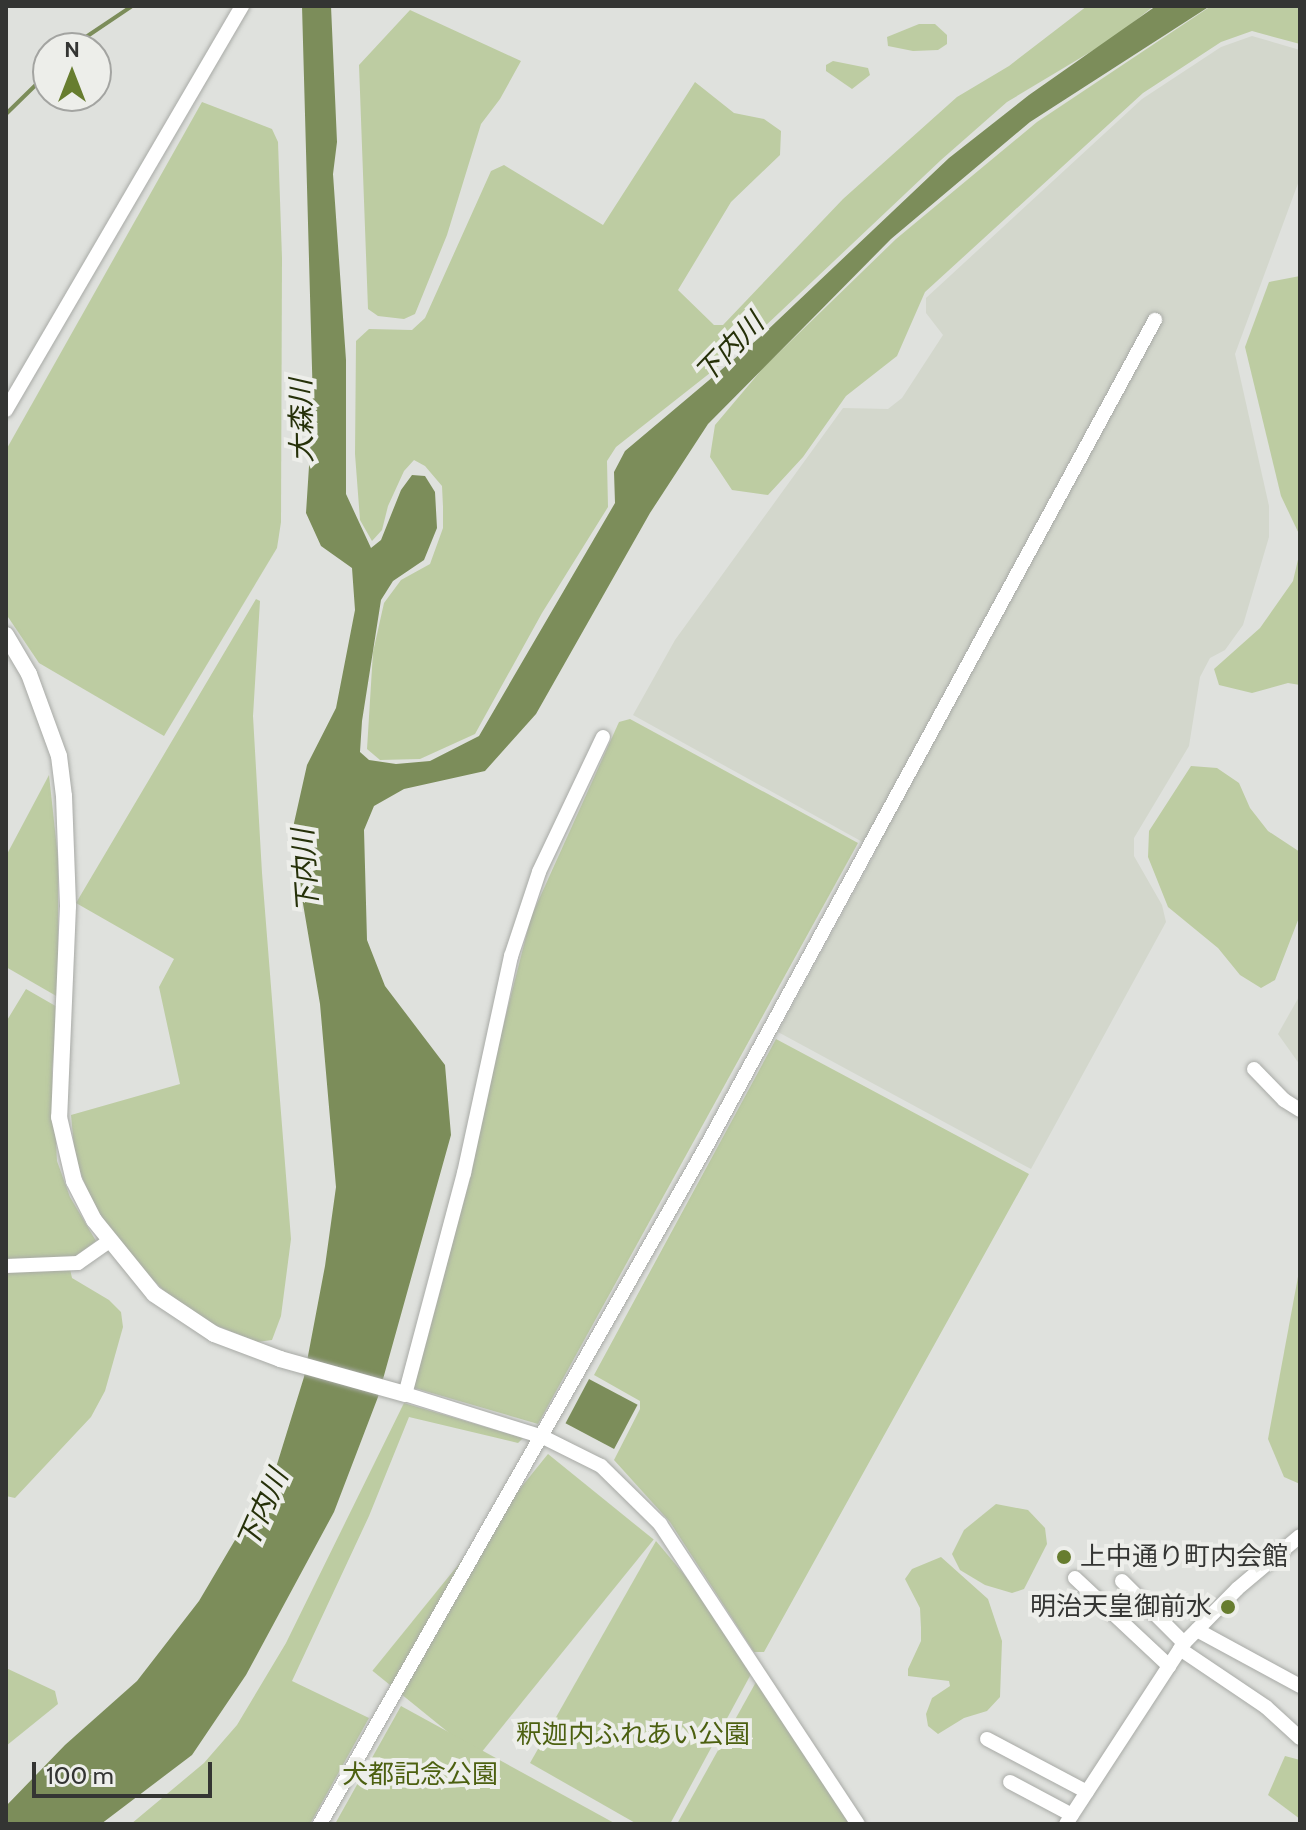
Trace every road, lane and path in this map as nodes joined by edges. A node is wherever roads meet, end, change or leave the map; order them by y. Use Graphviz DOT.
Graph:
graph roads {
  1 [pos="242,6"];
  2 [pos="1155,320"];
  3 [pos="6,410"];
  4 [pos="6,635"];
  5 [pos="603,737"];
  6 [pos="1254,1069"];
  7 [pos="1300,1110"];
  8 [pos="108,1242"];
  9 [pos="6,1266"];
  10 [pos="405,1394"];
  11 [pos="543,1437"];
  12 [pos="1300,1536"];
  13 [pos="1075,1578"];
  14 [pos="1122,1581"];
  15 [pos="1197,1630"];
  16 [pos="1182,1646"];
  17 [pos="1169,1666"];
  18 [pos="1300,1686"];
  19 [pos="1300,1738"];
  20 [pos="987,1739"];
  21 [pos="1010,1782"];
  22 [pos="1087,1792"];
  23 [pos="1069,1819"];
  24 [pos="320,1824"];
  25 [pos="858,1824"];
  1 -- 3 [label="street"];
  2 -- 11 [label="street"];
  4 -- 8 [label="street"];
  5 -- 10 [label="street"];
  6 -- 7 [label="street"];
  8 -- 9 [label="street"];
  8 -- 10 [label="street"];
  10 -- 11 [label="street"];
  11 -- 24 [label="street"];
  11 -- 25 [label="street"];
  12 -- 15 [label="street"];
  13 -- 17 [label="street"];
  14 -- 16 [label="street"];
  15 -- 16 [label="street"];
  15 -- 18 [label="street"];
  16 -- 17 [label="street"];
  16 -- 19 [label="street"];
  17 -- 22 [label="street"];
  20 -- 22 [label="street"];
  21 -- 23 [label="street"];
  22 -- 23 [label="street"];
}
